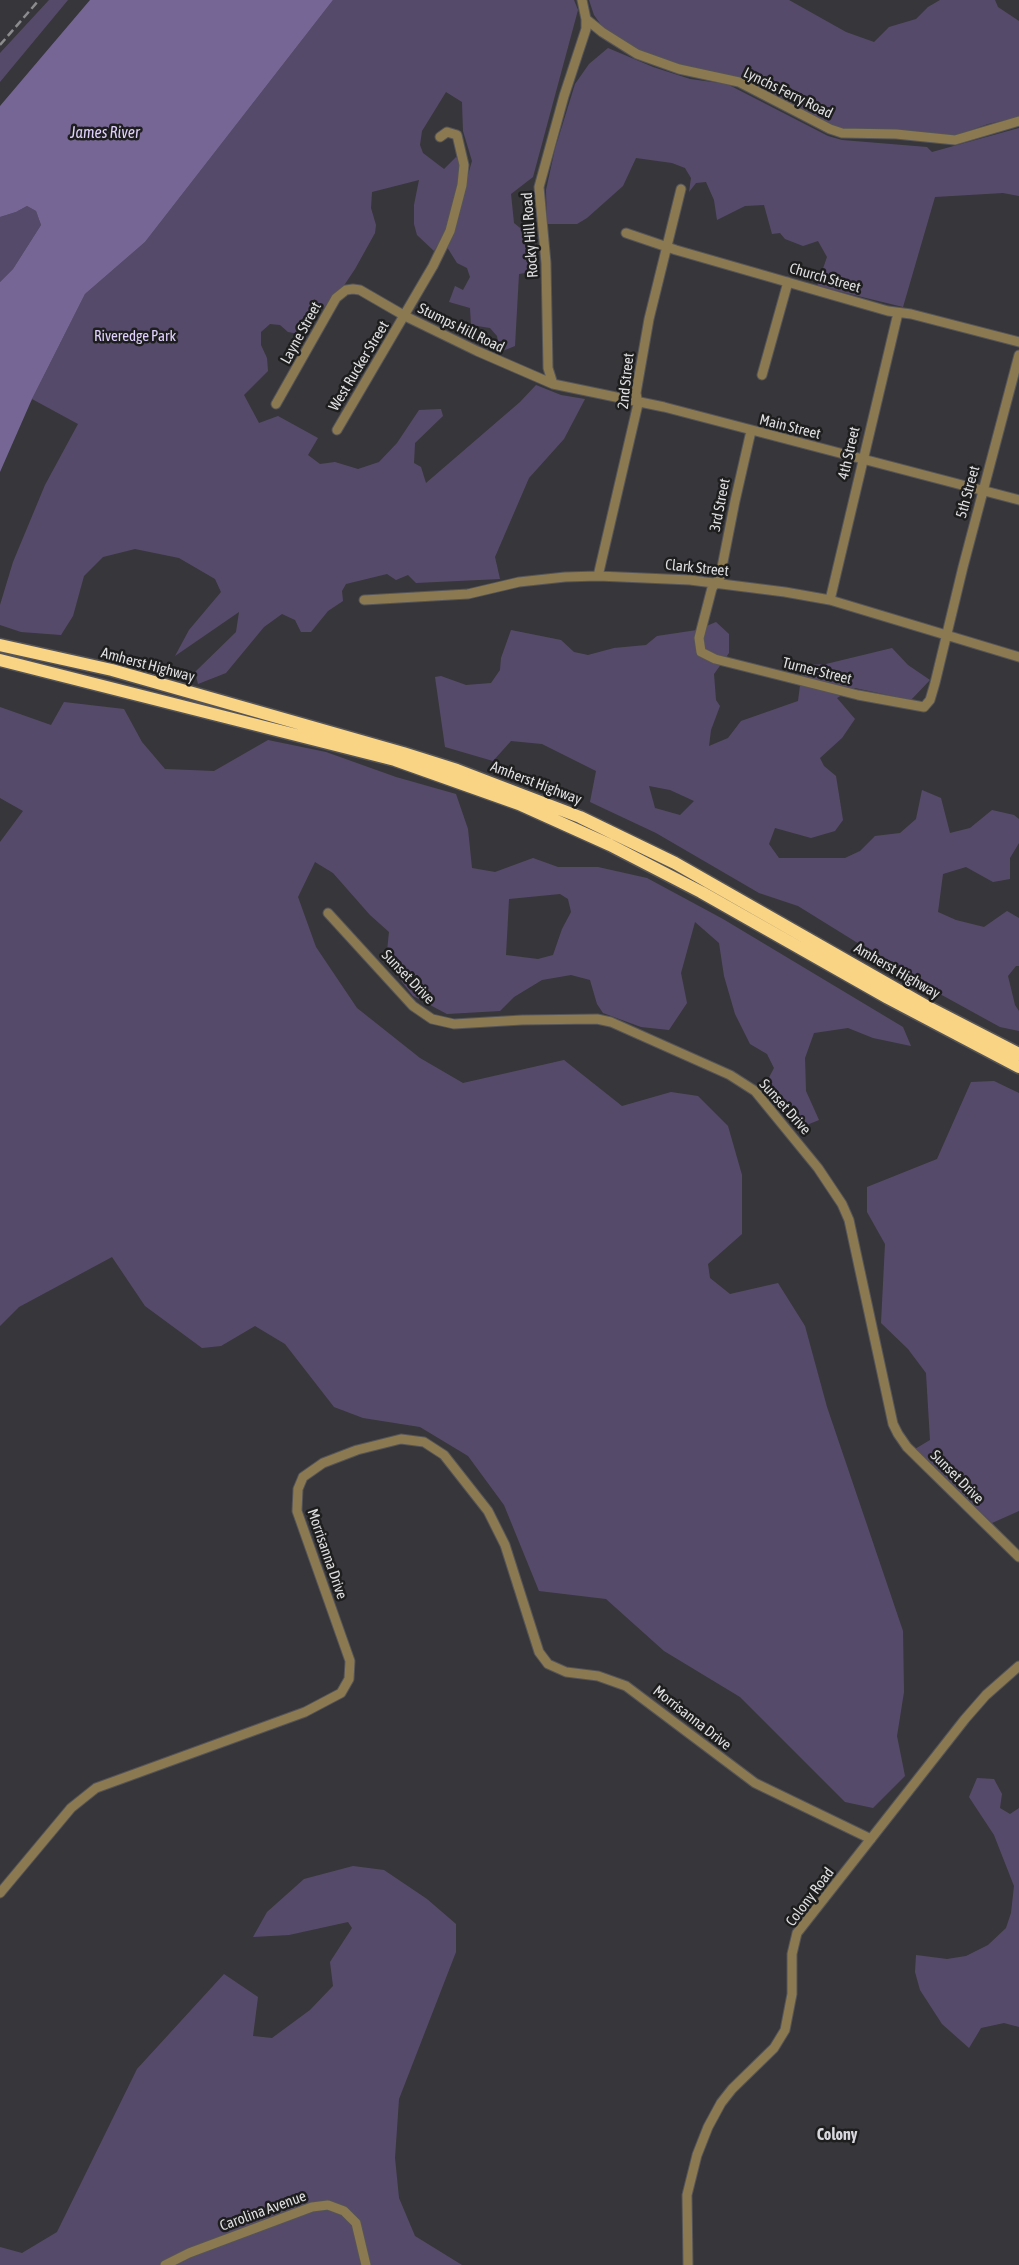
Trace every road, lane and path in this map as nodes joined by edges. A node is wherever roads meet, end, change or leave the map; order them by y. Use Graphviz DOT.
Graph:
graph roads {
  1 [pos="582,0"];
  2 [pos="586,19"];
  3 [pos="1019,121"];
  4 [pos="440,137"];
  5 [pos="680,189"];
  6 [pos="626,233"];
  7 [pos="667,247"];
  8 [pos="788,282"];
  9 [pos="360,290"];
  10 [pos="898,313"];
  11 [pos="405,316"];
  12 [pos="1019,342"];
  13 [pos="1019,355"];
  14 [pos="762,375"];
  15 [pos="553,384"];
  16 [pos="638,401"];
  17 [pos="276,404"];
  18 [pos="337,430"];
  19 [pos="751,432"];
  20 [pos="862,459"];
  21 [pos="983,491"];
  22 [pos="1019,500"];
  23 [pos="598,576"];
  24 [pos="715,584"];
  25 [pos="364,600"];
  26 [pos="830,600"];
  27 [pos="948,636"];
  28 [pos="0,645"];
  29 [pos="1019,657"];
  30 [pos="5,661"];
  31 [pos="328,913"];
  32 [pos="1019,1054"];
  33 [pos="1019,1067"];
  34 [pos="1019,1558"];
  35 [pos="1019,1666"];
  36 [pos="871,1839"];
  37 [pos="0,1893"];
  38 [pos="165,2265"];
  39 [pos="366,2265"];
  40 [pos="688,2265"];
  1 -- 2 [label="street, Rocky Hill Road"];
  2 -- 3 [label="street, Lynchs Ferry Road"];
  2 -- 15 [label="street, Rocky Hill Road"];
  4 -- 11 [label="street, West Rucker Street"];
  5 -- 7 [label="street, 2nd Street"];
  6 -- 7 [label="street, Church Street"];
  7 -- 8 [label="street, Church Street"];
  7 -- 16 [label="street, 2nd Street"];
  8 -- 10 [label="street, Church Street"];
  8 -- 14 [label="street"];
  9 -- 11 [label="street, Stumps Hill Road"];
  9 -- 17 [label="street, Layne Street"];
  10 -- 12 [label="street, Church Street"];
  10 -- 20 [label="street, 4th Street"];
  11 -- 15 [label="street, Stumps Hill Road"];
  11 -- 18 [label="street, West Rucker Street"];
  13 -- 21 [label="street, 5th Street"];
  15 -- 16 [label="street, Main Street"];
  16 -- 19 [label="street, Main Street"];
  16 -- 23 [label="street, 2nd Street"];
  19 -- 20 [label="street, Main Street"];
  19 -- 24 [label="street, 3rd Street"];
  20 -- 21 [label="street, Main Street"];
  20 -- 26 [label="street, 4th Street"];
  21 -- 22 [label="street, Main Street"];
  21 -- 27 [label="street, 5th Street"];
  23 -- 24 [label="street, Clark Street"];
  23 -- 25 [label="street, Clark Street"];
  24 -- 26 [label="street, Clark Street"];
  24 -- 27 [label="street, Turner Street"];
  26 -- 27 [label="street, Clark Street"];
  27 -- 29 [label="street, Clark Street"];
  28 -- 32 [label="highway, Amherst Highway"];
  30 -- 33 [label="highway, Amherst Highway"];
  31 -- 34 [label="street, Sunset Drive"];
  35 -- 36 [label="street, Colony Road"];
  36 -- 37 [label="street, Morrisanna Drive"];
  36 -- 40 [label="street, Colony Road"];
  38 -- 39 [label="street, Carolina Avenue"];
}
